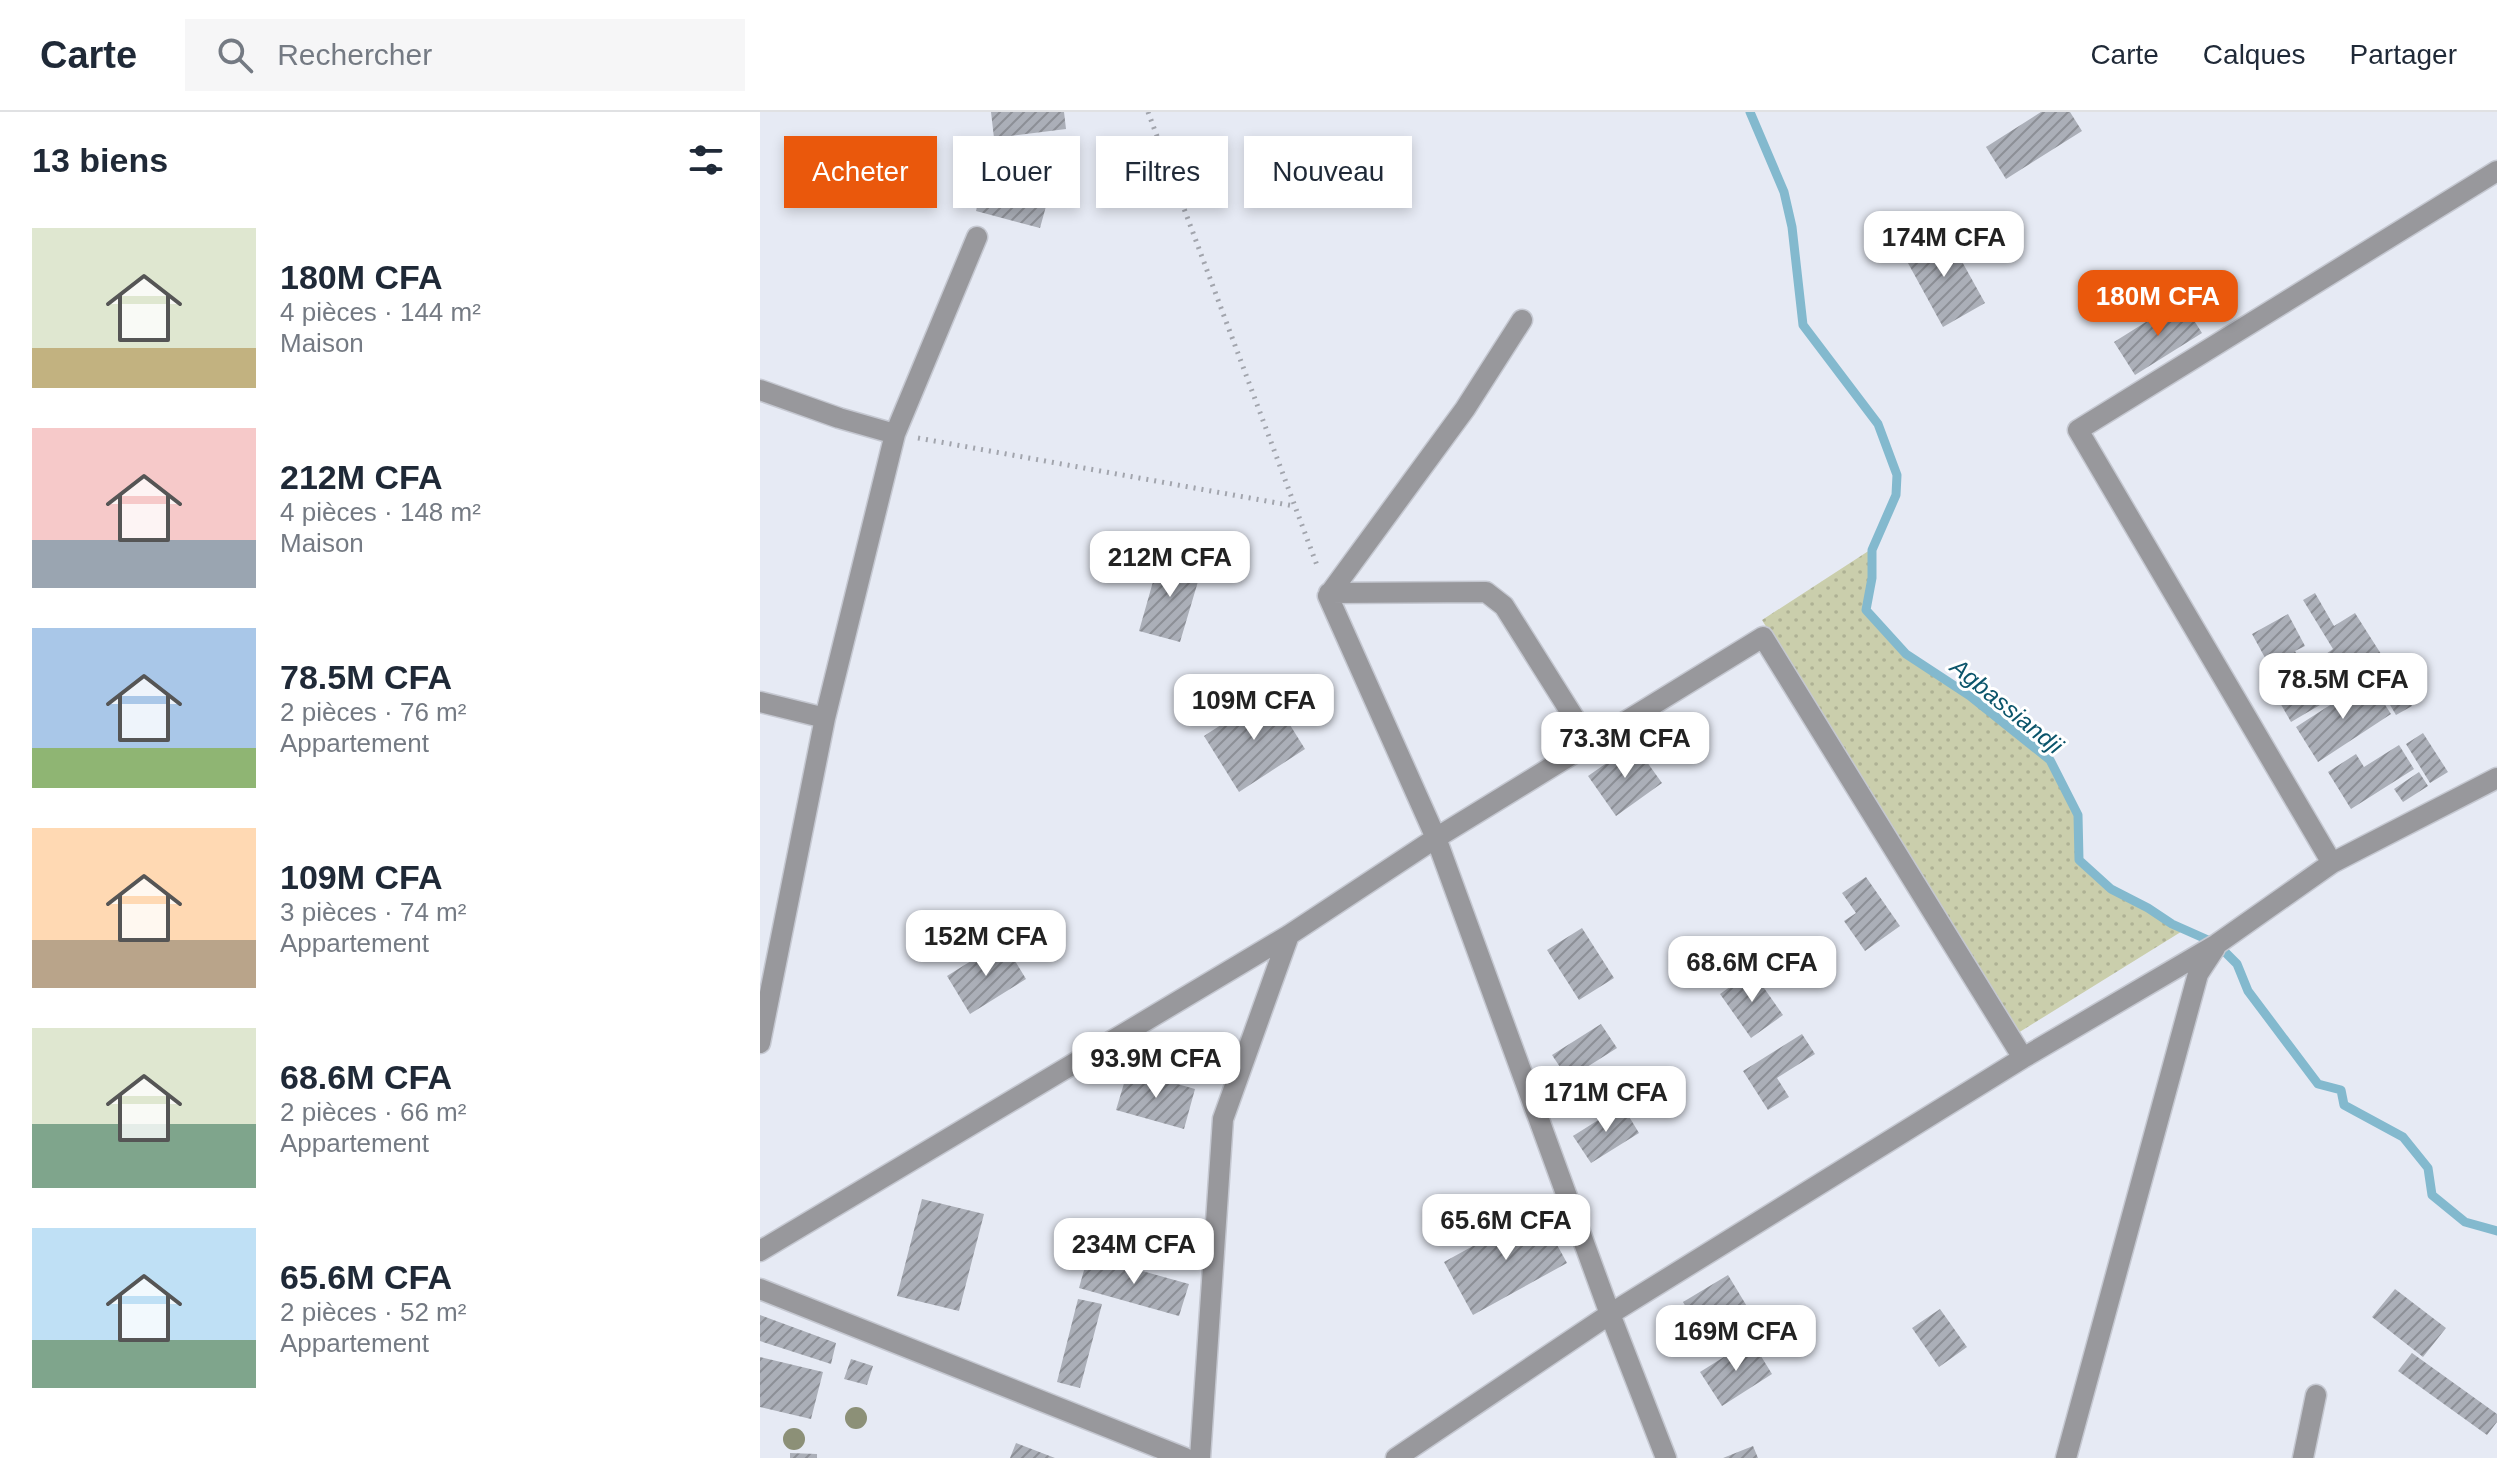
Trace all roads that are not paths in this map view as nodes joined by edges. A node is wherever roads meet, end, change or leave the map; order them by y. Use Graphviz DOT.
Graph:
graph roads {
  1 [pos="2497,171"];
  2 [pos="977,237"];
  3 [pos="1522,320"];
  4 [pos="760,390"];
  5 [pos="895,434"];
  6 [pos="1329,594"];
  7 [pos="760,702"];
  8 [pos="825,718"];
  9 [pos="1590,743"];
  10 [pos="2497,778"];
  11 [pos="1436,838"];
  12 [pos="2332,863"];
  13 [pos="1289,935"];
  14 [pos="2217,944"];
  15 [pos="760,1043"];
  16 [pos="2023,1058"];
  17 [pos="760,1251"];
  18 [pos="760,1289"];
  19 [pos="1610,1314"];
  20 [pos="2316,1395"];
  21 [pos="1185,1458"];
  22 [pos="1200,1458"];
  23 [pos="1396,1458"];
  24 [pos="1666,1458"];
  25 [pos="2066,1458"];
  26 [pos="2303,1458"];
  1 -- 12 [label="street"];
  2 -- 5 [label="street"];
  3 -- 6 [label="street"];
  4 -- 5 [label="street"];
  5 -- 8 [label="street"];
  6 -- 9 [label="street"];
  6 -- 11 [label="street"];
  7 -- 8 [label="street"];
  8 -- 15 [label="street"];
  9 -- 11 [label="street"];
  9 -- 16 [label="street"];
  10 -- 12 [label="street"];
  11 -- 13 [label="street"];
  11 -- 19 [label="street"];
  12 -- 14 [label="street"];
  13 -- 17 [label="street"];
  13 -- 22 [label="street"];
  14 -- 16 [label="street"];
  14 -- 25 [label="street"];
  16 -- 19 [label="street"];
  18 -- 21 [label="street"];
  19 -- 23 [label="street"];
  19 -- 24 [label="street"];
  20 -- 26 [label="street"];
}
